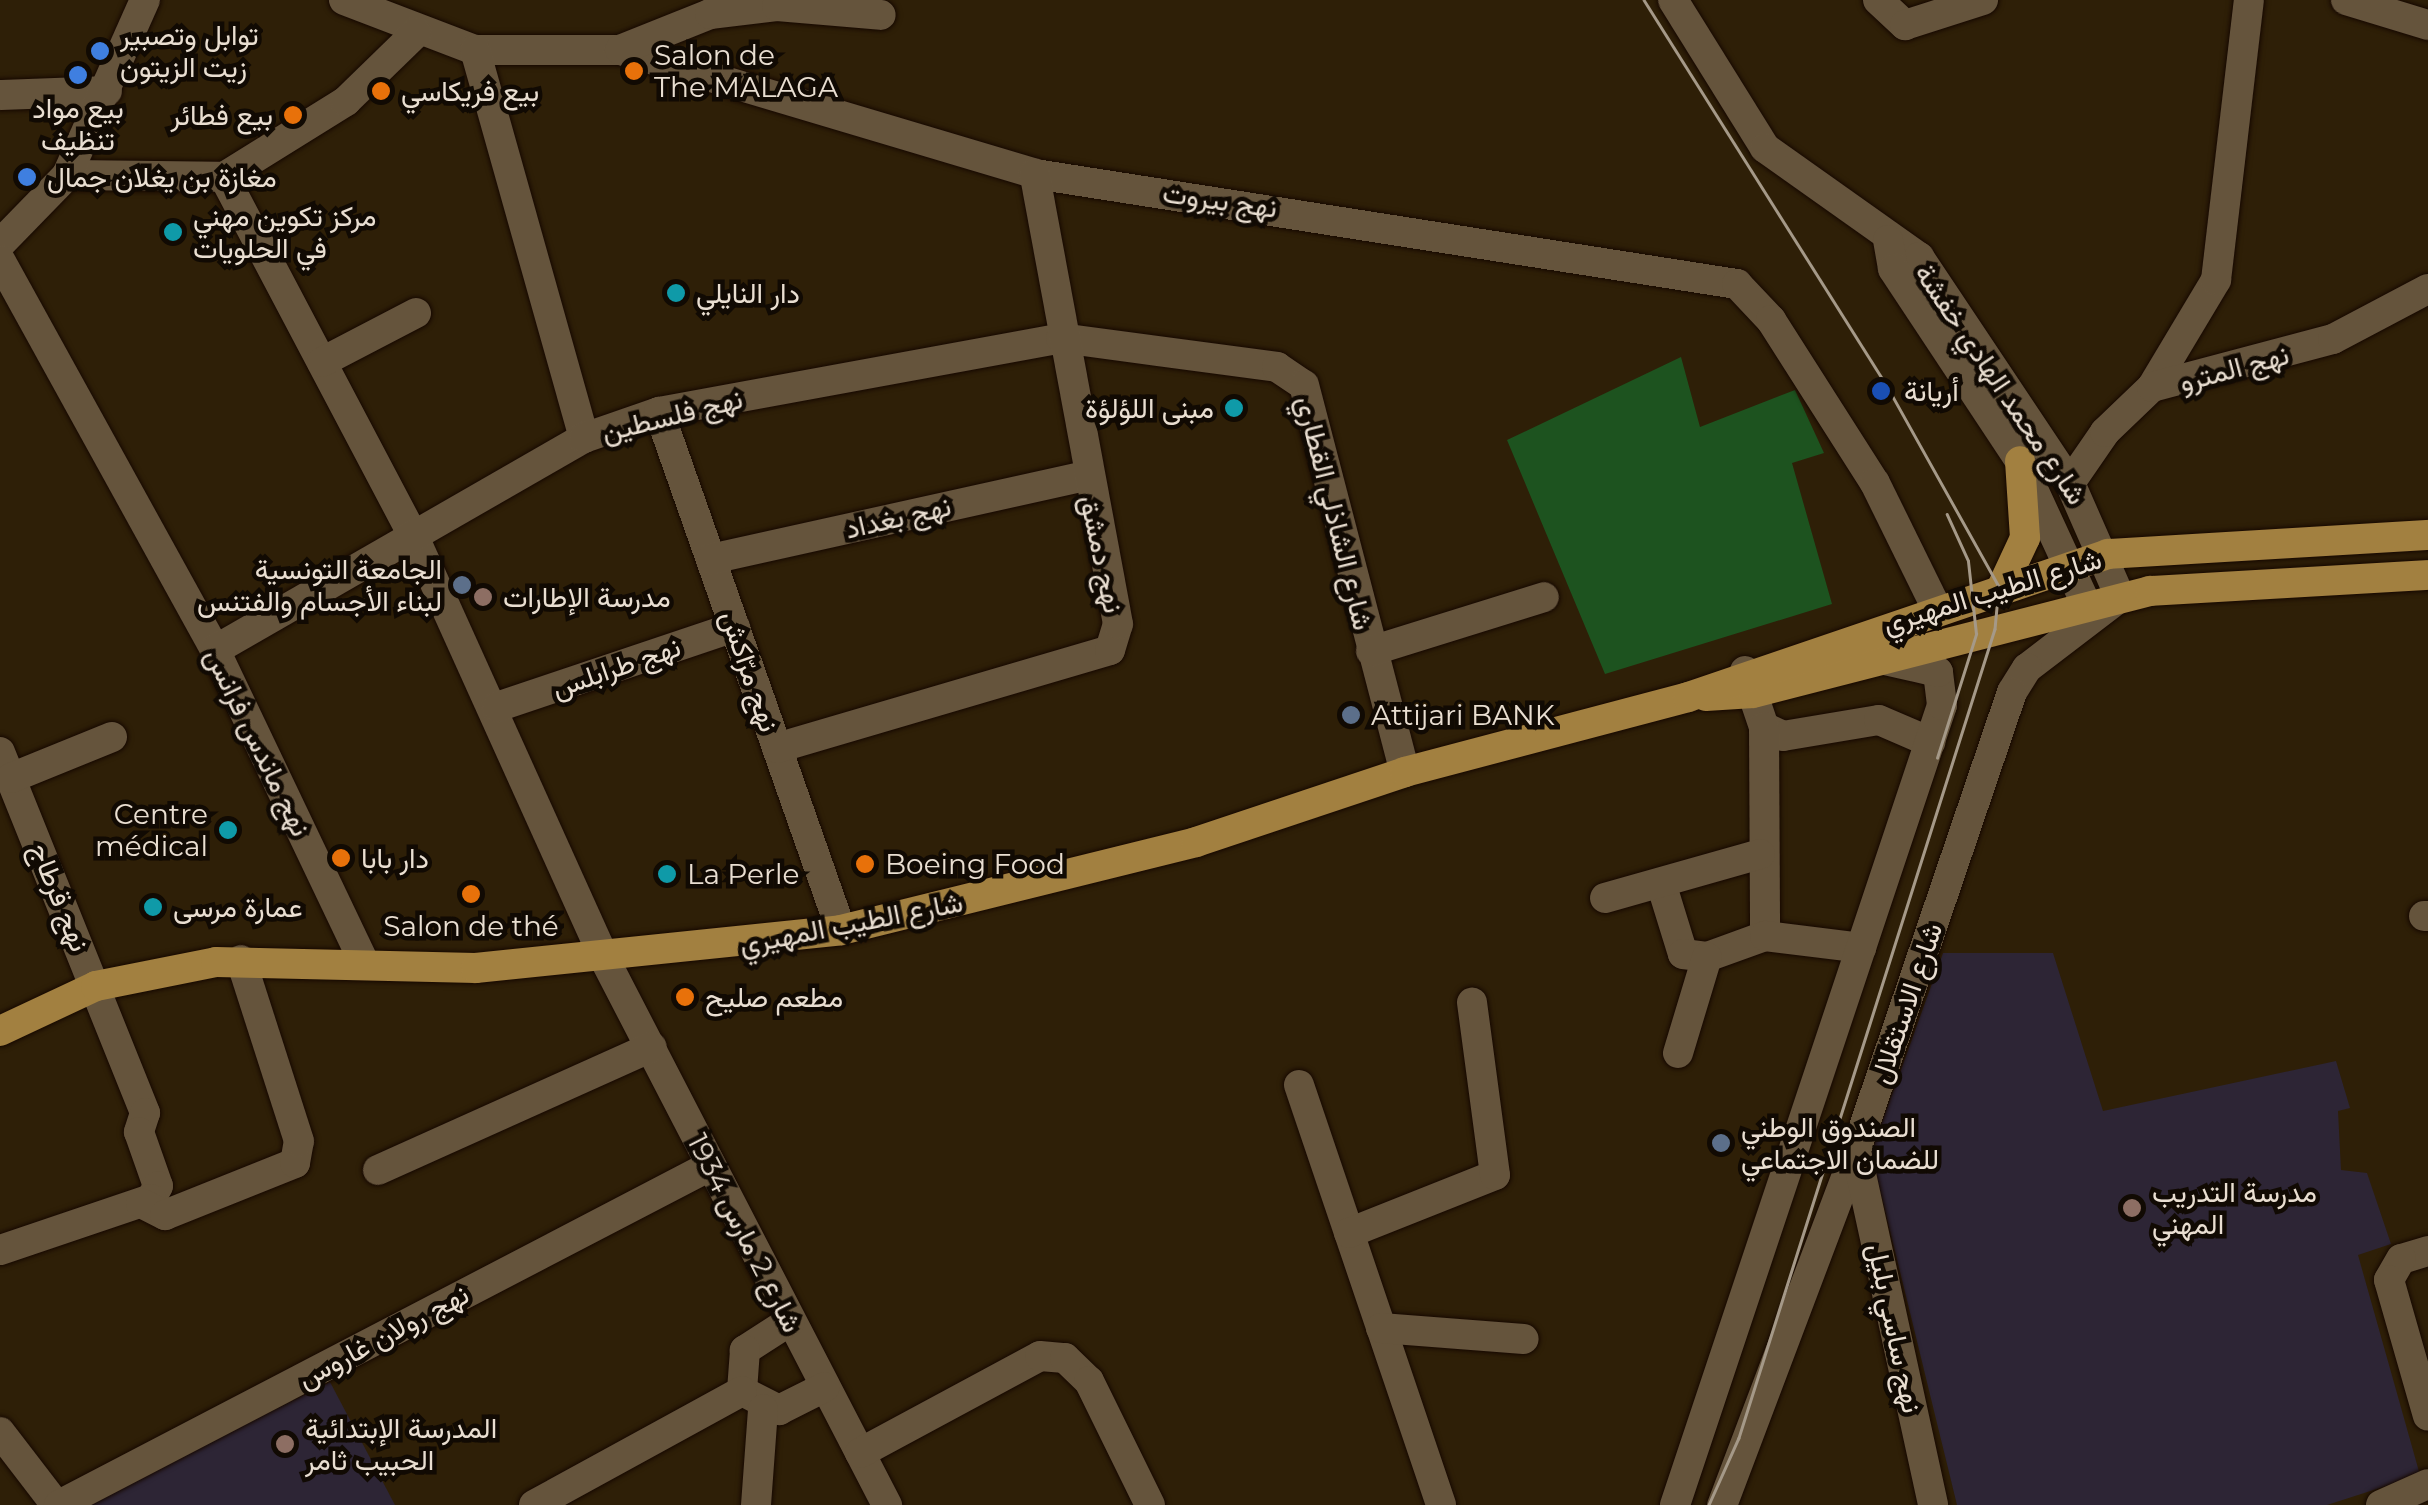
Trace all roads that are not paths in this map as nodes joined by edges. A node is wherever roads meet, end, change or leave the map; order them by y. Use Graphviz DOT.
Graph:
graph roads {
  1 [pos="145,0"];
  2 [pos="344,0"];
  3 [pos="1672,0"];
  4 [pos="1878,0"];
  5 [pos="1983,0"];
  6 [pos="2250,0"];
  7 [pos="2346,0"];
  8 [pos="881,16"];
  9 [pos="2428,25"];
  10 [pos="416,33"];
  11 [pos="475,50"];
  12 [pos="620,50"];
  13 [pos="107,90"];
  14 [pos="0,96"];
  15 [pos="1035,174"];
  16 [pos="67,176"];
  17 [pos="224,177"];
  18 [pos="1888,240"];
  19 [pos="0,244"];
  20 [pos="0,260"];
  21 [pos="2428,288"];
  22 [pos="416,313"];
  23 [pos="1061,338"];
  24 [pos="322,362"];
  25 [pos="2152,388"];
  26 [pos="659,412"];
  27 [pos="584,438"];
  28 [pos="2020,461"];
  29 [pos="1086,476"];
  30 [pos="2070,483"];
  31 [pos="2428,535"];
  32 [pos="415,539"];
  33 [pos="2108,554"];
  34 [pos="711,559"];
  35 [pos="2075,564"];
  36 [pos="2428,575"];
  37 [pos="2003,586"];
  38 [pos="1544,597"];
  39 [pos="2120,597"];
  40 [pos="2087,606"];
  41 [pos="1936,607"];
  42 [pos="734,627"];
  43 [pos="215,650"];
  44 [pos="1370,651"];
  45 [pos="1872,659"];
  46 [pos="1749,682"];
  47 [pos="498,707"];
  48 [pos="1764,727"];
  49 [pos="112,737"];
  50 [pos="1930,742"];
  51 [pos="777,748"];
  52 [pos="5,765"];
  53 [pos="1405,772"];
  54 [pos="1760,854"];
  55 [pos="1661,882"];
  56 [pos="1605,898"];
  57 [pos="841,930"];
  58 [pos="1765,936"];
  59 [pos="1861,948"];
  60 [pos="1707,957"];
  61 [pos="241,960"];
  62 [pos="604,960"];
  63 [pos="366,964"];
  64 [pos="96,986"];
  65 [pos="1472,1003"];
  66 [pos="0,1031"];
  67 [pos="652,1047"];
  68 [pos="1678,1053"];
  69 [pos="1299,1085"];
  70 [pos="1856,1152"];
  71 [pos="708,1167"];
  72 [pos="378,1170"];
  73 [pos="141,1202"];
  74 [pos="1349,1233"];
  75 [pos="0,1250"];
  76 [pos="2428,1251"];
  77 [pos="790,1321"];
  78 [pos="1381,1328"];
  79 [pos="1524,1339"];
  80 [pos="825,1388"];
  81 [pos="753,1400"];
  82 [pos="2428,1416"];
  83 [pos="0,1432"];
  84 [pos="860,1453"];
  85 [pos="2428,1484"];
  86 [pos="57,1505"];
  87 [pos="534,1505"];
  88 [pos="756,1505"];
  89 [pos="887,1505"];
  90 [pos="1150,1505"];
  91 [pos="1441,1505"];
  92 [pos="1675,1505"];
  93 [pos="1722,1505"];
  94 [pos="1934,1505"];
  95 [pos="2381,1505"];
  1 -- 13 [label="street"];
  2 -- 10 [label="street, نهج بيروت"];
  3 -- 18 [label="street, شارع محمد الهادي خفشة"];
  4 -- 5 [label="street"];
  6 -- 25 [label="street"];
  7 -- 9 [label="street"];
  8 -- 12 [label="street"];
  10 -- 11 [label="street, نهج بيروت"];
  10 -- 17 [label="street"];
  11 -- 12 [label="street, نهج بيروت"];
  11 -- 27 [label="street"];
  12 -- 15 [label="street, نهج بيروت"];
  13 -- 14 [label="street"];
  13 -- 16 [label="street"];
  15 -- 23 [label="street, نهج دمشق"];
  15 -- 41 [label="street, نهج بيروت"];
  16 -- 17 [label="street"];
  16 -- 19 [label="street"];
  17 -- 24 [label="street, شارع 2 مارس 1934"];
  18 -- 28 [label="street, شارع محمد الهادي خفشة"];
  18 -- 30 [label="street, شارع محمد الهادي خفشة"];
  20 -- 43 [label="street, نهج ماندس فرانس"];
  21 -- 25 [label="street, نهج المترو"];
  22 -- 24 [label="street"];
  23 -- 26 [label="street, نهج فلسطين"];
  23 -- 29 [label="street, نهج دمشق"];
  23 -- 44 [label="street, شارع الشاذلي القطاري"];
  24 -- 32 [label="street, شارع 2 مارس 1934"];
  25 -- 30 [label="street, نهج المترو"];
  26 -- 27 [label="street, نهج فلسطين"];
  26 -- 34 [label="street, نهج مرّاكش"];
  27 -- 32 [label="street, نهج فلسطين"];
  28 -- 35 [label="street, شارع محمد الهادي خفشة"];
  28 -- 37 [label="main road"];
  29 -- 34 [label="street, نهج بغداد"];
  29 -- 51 [label="street, نهج دمشق"];
  30 -- 33 [label="street, شارع محمد الهادي خفشة"];
  31 -- 33 [label="main road, شارع الطيب المهيري"];
  32 -- 43 [label="street, نهج فلسطين"];
  32 -- 47 [label="street, شارع 2 مارس 1934"];
  33 -- 35 [label="main road, شارع الطيب المهيري"];
  33 -- 39 [label="street, شارع محمد الهادي خفشة"];
  34 -- 42 [label="street, نهج مرّاكش"];
  35 -- 37 [label="main road, شارع الطيب المهيري"];
  35 -- 40 [label="street, شارع محمد الهادي خفشة"];
  36 -- 39 [label="main road, شارع الطيب المهيري"];
  37 -- 41 [label="main road, شارع الطيب المهيري"];
  38 -- 44 [label="street, شارع الشاذلي القطاري"];
  39 -- 40 [label="main road, شارع الطيب المهيري"];
  39 -- 70 [label="street, شارع الاستقلال"];
  40 -- 45 [label="main road, شارع الطيب المهيري"];
  41 -- 46 [label="main road, شارع الطيب المهيري"];
  42 -- 47 [label="street, نهج طرابلس"];
  42 -- 51 [label="street, نهج مرّاكش"];
  43 -- 63 [label="street, نهج ماندس فرانس"];
  44 -- 53 [label="street, شارع الشاذلي القطاري"];
  45 -- 46 [label="main road, شارع الطيب المهيري"];
  45 -- 50 [label="street"];
  46 -- 48 [label="street"];
  46 -- 53 [label="main road, شارع الطيب المهيري"];
  47 -- 62 [label="street, شارع 2 مارس 1934"];
  48 -- 50 [label="street"];
  48 -- 54 [label="street"];
  49 -- 52 [label="street"];
  50 -- 59 [label="street"];
  51 -- 57 [label="street, نهج مرّاكش"];
  52 -- 64 [label="street, نهج قرطاج"];
  53 -- 57 [label="main road, شارع الطيب المهيري"];
  54 -- 55 [label="street"];
  54 -- 58 [label="street"];
  55 -- 56 [label="street"];
  55 -- 60 [label="street"];
  57 -- 62 [label="main road, شارع الطيب المهيري"];
  58 -- 59 [label="street"];
  58 -- 60 [label="street"];
  59 -- 92 [label="street"];
  60 -- 68 [label="street"];
  61 -- 63 [label="main road, شارع الطيب المهيري"];
  61 -- 64 [label="main road, شارع الطيب المهيري"];
  61 -- 73 [label="street"];
  62 -- 63 [label="main road, شارع الطيب المهيري"];
  62 -- 67 [label="street, شارع 2 مارس 1934"];
  64 -- 66 [label="main road, شارع الطيب المهيري"];
  64 -- 73 [label="street, نهج قرطاج"];
  65 -- 74 [label="street"];
  67 -- 71 [label="street, شارع 2 مارس 1934"];
  67 -- 72 [label="street"];
  69 -- 74 [label="street"];
  70 -- 93 [label="street, شارع الاستقلال"];
  70 -- 94 [label="street, نهج ساسي بليل"];
  71 -- 77 [label="street, شارع 2 مارس 1934"];
  71 -- 86 [label="street, نهج رولان غاروس"];
  73 -- 75 [label="street"];
  74 -- 78 [label="street"];
  76 -- 82 [label="street"];
  77 -- 80 [label="street, شارع 2 مارس 1934"];
  77 -- 81 [label="street"];
  78 -- 79 [label="street"];
  78 -- 91 [label="street"];
  80 -- 81 [label="street"];
  80 -- 84 [label="street, شارع 2 مارس 1934"];
  81 -- 87 [label="street"];
  81 -- 88 [label="street"];
  83 -- 86 [label="street"];
  84 -- 89 [label="street, شارع 2 مارس 1934"];
  84 -- 90 [label="street"];
  85 -- 95 [label="street"];
}
